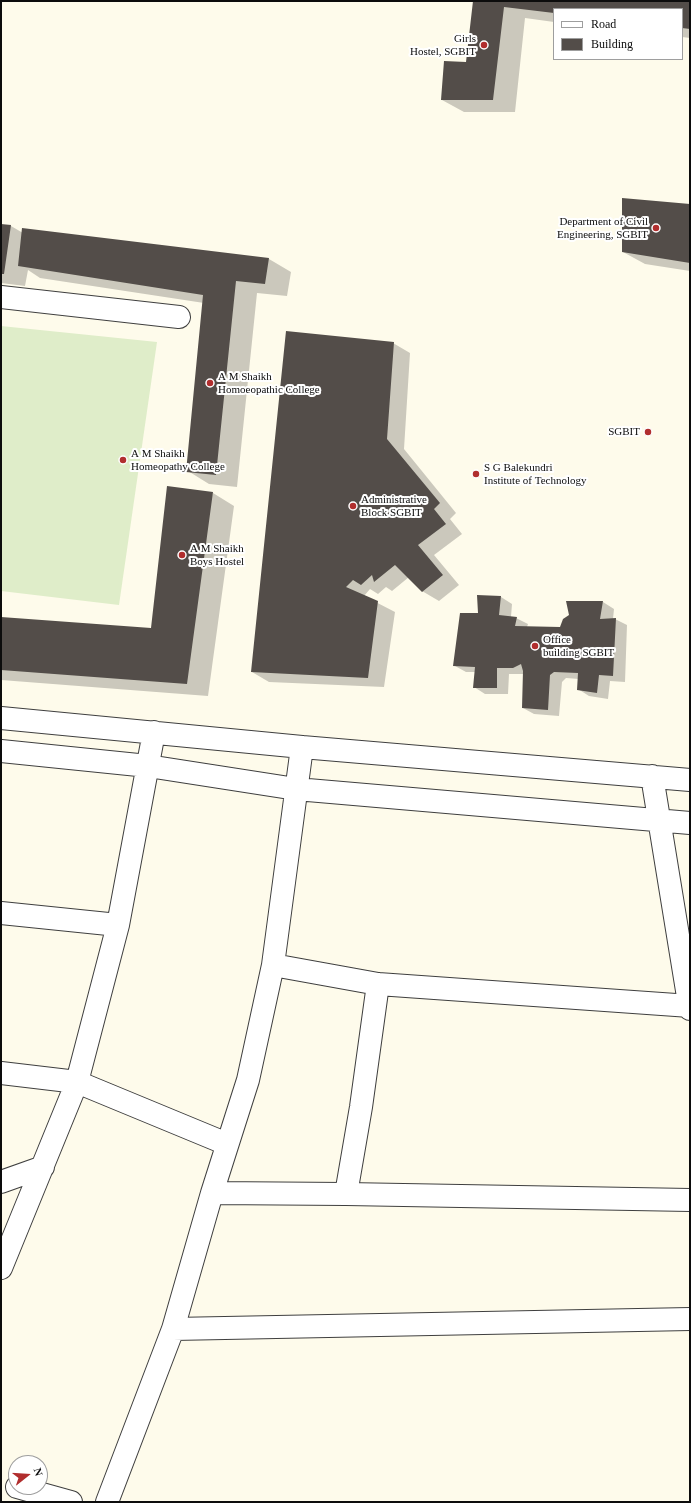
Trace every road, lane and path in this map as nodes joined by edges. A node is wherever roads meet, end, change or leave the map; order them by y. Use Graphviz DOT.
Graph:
graph roads {
  1 [pos="1,296"];
  2 [pos="179,317"];
  3 [pos="1,718"];
  4 [pos="154,732"];
  5 [pos="302,747"];
  6 [pos="1,751"];
  7 [pos="148,766"];
  8 [pos="652,776"];
  9 [pos="690,780"];
  10 [pos="296,789"];
  11 [pos="660,822"];
  12 [pos="690,823"];
  13 [pos="1,913"];
  14 [pos="118,925"];
  15 [pos="273,965"];
  16 [pos="378,984"];
  17 [pos="690,1006"];
  18 [pos="690,1009"];
  19 [pos="1,1072"];
  20 [pos="77,1082"];
  21 [pos="227,1144"];
  22 [pos="43,1167"];
  23 [pos="1,1182"];
  24 [pos="212,1193"];
  25 [pos="346,1194"];
  26 [pos="690,1200"];
  27 [pos="1,1268"];
  28 [pos="690,1320"];
  29 [pos="173,1329"];
  30 [pos="45,1495"];
  31 [pos="71,1502"];
  32 [pos="107,1502"];
  1 -- 2 [label="street"];
  3 -- 4 [label="street"];
  4 -- 5 [label="street"];
  4 -- 7 [label="street"];
  5 -- 8 [label="street"];
  5 -- 10 [label="street"];
  6 -- 7 [label="street"];
  7 -- 10 [label="street"];
  7 -- 14 [label="street"];
  8 -- 9 [label="street"];
  8 -- 11 [label="street"];
  10 -- 11 [label="street"];
  10 -- 15 [label="street"];
  11 -- 12 [label="street"];
  11 -- 17 [label="street"];
  13 -- 14 [label="street"];
  14 -- 20 [label="street"];
  15 -- 16 [label="street"];
  15 -- 21 [label="street"];
  16 -- 17 [label="street"];
  16 -- 25 [label="street"];
  17 -- 18 [label="street"];
  19 -- 20 [label="street"];
  20 -- 21 [label="street"];
  20 -- 22 [label="street"];
  21 -- 24 [label="street"];
  22 -- 23 [label="street"];
  22 -- 27 [label="street"];
  24 -- 25 [label="street"];
  24 -- 29 [label="street"];
  25 -- 26 [label="street"];
  28 -- 29 [label="street"];
  29 -- 32 [label="street"];
  30 -- 31 [label="street"];
}
